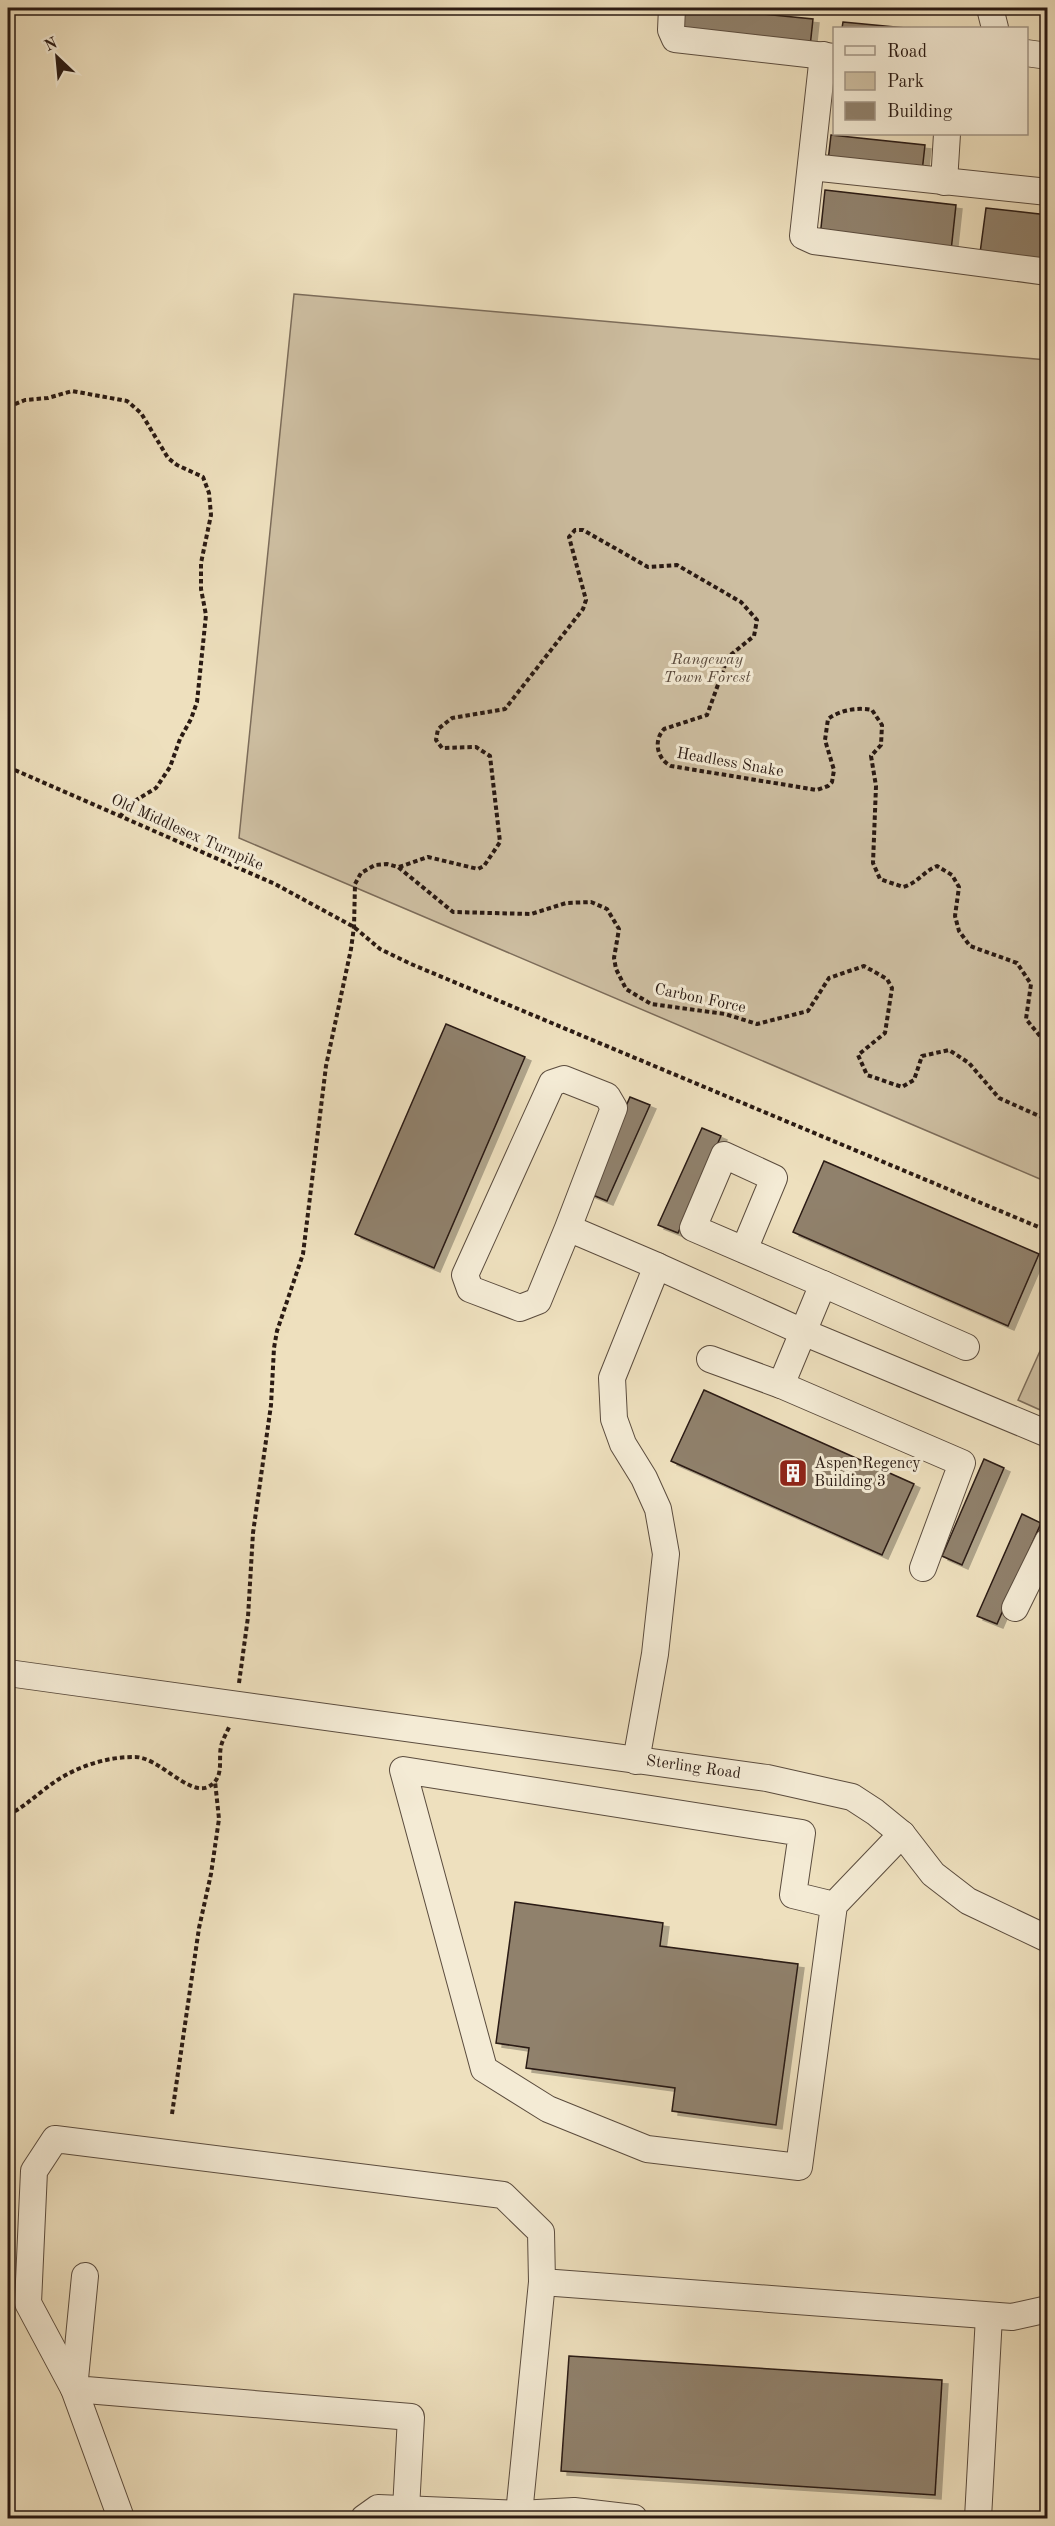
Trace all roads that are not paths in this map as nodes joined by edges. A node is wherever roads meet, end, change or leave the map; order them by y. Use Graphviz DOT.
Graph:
graph roads {
  1 [pos="672,8"];
  2 [pos="990,8"];
  3 [pos="995,27"];
  4 [pos="1028,53"];
  5 [pos="829,56"];
  6 [pos="1047,56"];
  7 [pos="946,135"];
  8 [pos="811,167"];
  9 [pos="944,182"];
  10 [pos="1047,192"];
  11 [pos="1047,272"];
  12 [pos="568,1228"];
  13 [pos="744,1250"];
  14 [pos="657,1266"];
  15 [pos="823,1284"];
  16 [pos="803,1332"];
  17 [pos="966,1347"];
  18 [pos="710,1359"];
  19 [pos="781,1385"];
  20 [pos="1047,1434"];
  21 [pos="1047,1540"];
  22 [pos="923,1568"];
  23 [pos="1015,1608"];
  24 [pos="8,1673"];
  25 [pos="636,1761"];
  26 [pos="902,1834"];
  27 [pos="834,1905"];
  28 [pos="1047,1939"];
  29 [pos="85,2276"];
  30 [pos="542,2282"];
  31 [pos="1047,2309"];
  32 [pos="989,2316"];
  33 [pos="74,2389"];
  34 [pos="406,2509"];
  35 [pos="519,2514"];
  36 [pos="122,2518"];
  37 [pos="364,2518"];
  38 [pos="634,2518"];
  39 [pos="978,2518"];
  1 -- 5 [label="street"];
  2 -- 3 [label="street"];
  4 -- 6 [label="street"];
  5 -- 8 [label="street"];
  7 -- 9 [label="street"];
  8 -- 9 [label="street"];
  8 -- 11 [label="street"];
  9 -- 10 [label="street"];
  12 -- 12 [label="street"];
  12 -- 14 [label="street"];
  13 -- 15 [label="street"];
  14 -- 16 [label="street"];
  14 -- 25 [label="street"];
  15 -- 16 [label="street"];
  15 -- 17 [label="street"];
  16 -- 19 [label="street"];
  16 -- 20 [label="street"];
  18 -- 19 [label="street"];
  19 -- 22 [label="street"];
  21 -- 23 [label="street"];
  24 -- 25 [label="street, Sterling Road"];
  25 -- 26 [label="street, Sterling Road"];
  26 -- 27 [label="street"];
  26 -- 28 [label="street, Sterling Road"];
  27 -- 27 [label="street"];
  29 -- 33 [label="street"];
  30 -- 32 [label="street"];
  30 -- 33 [label="street"];
  30 -- 35 [label="street"];
  31 -- 32 [label="street"];
  32 -- 39 [label="street"];
  33 -- 34 [label="street"];
  33 -- 36 [label="street"];
  34 -- 35 [label="street"];
  34 -- 37 [label="street"];
  35 -- 38 [label="street"];
}
